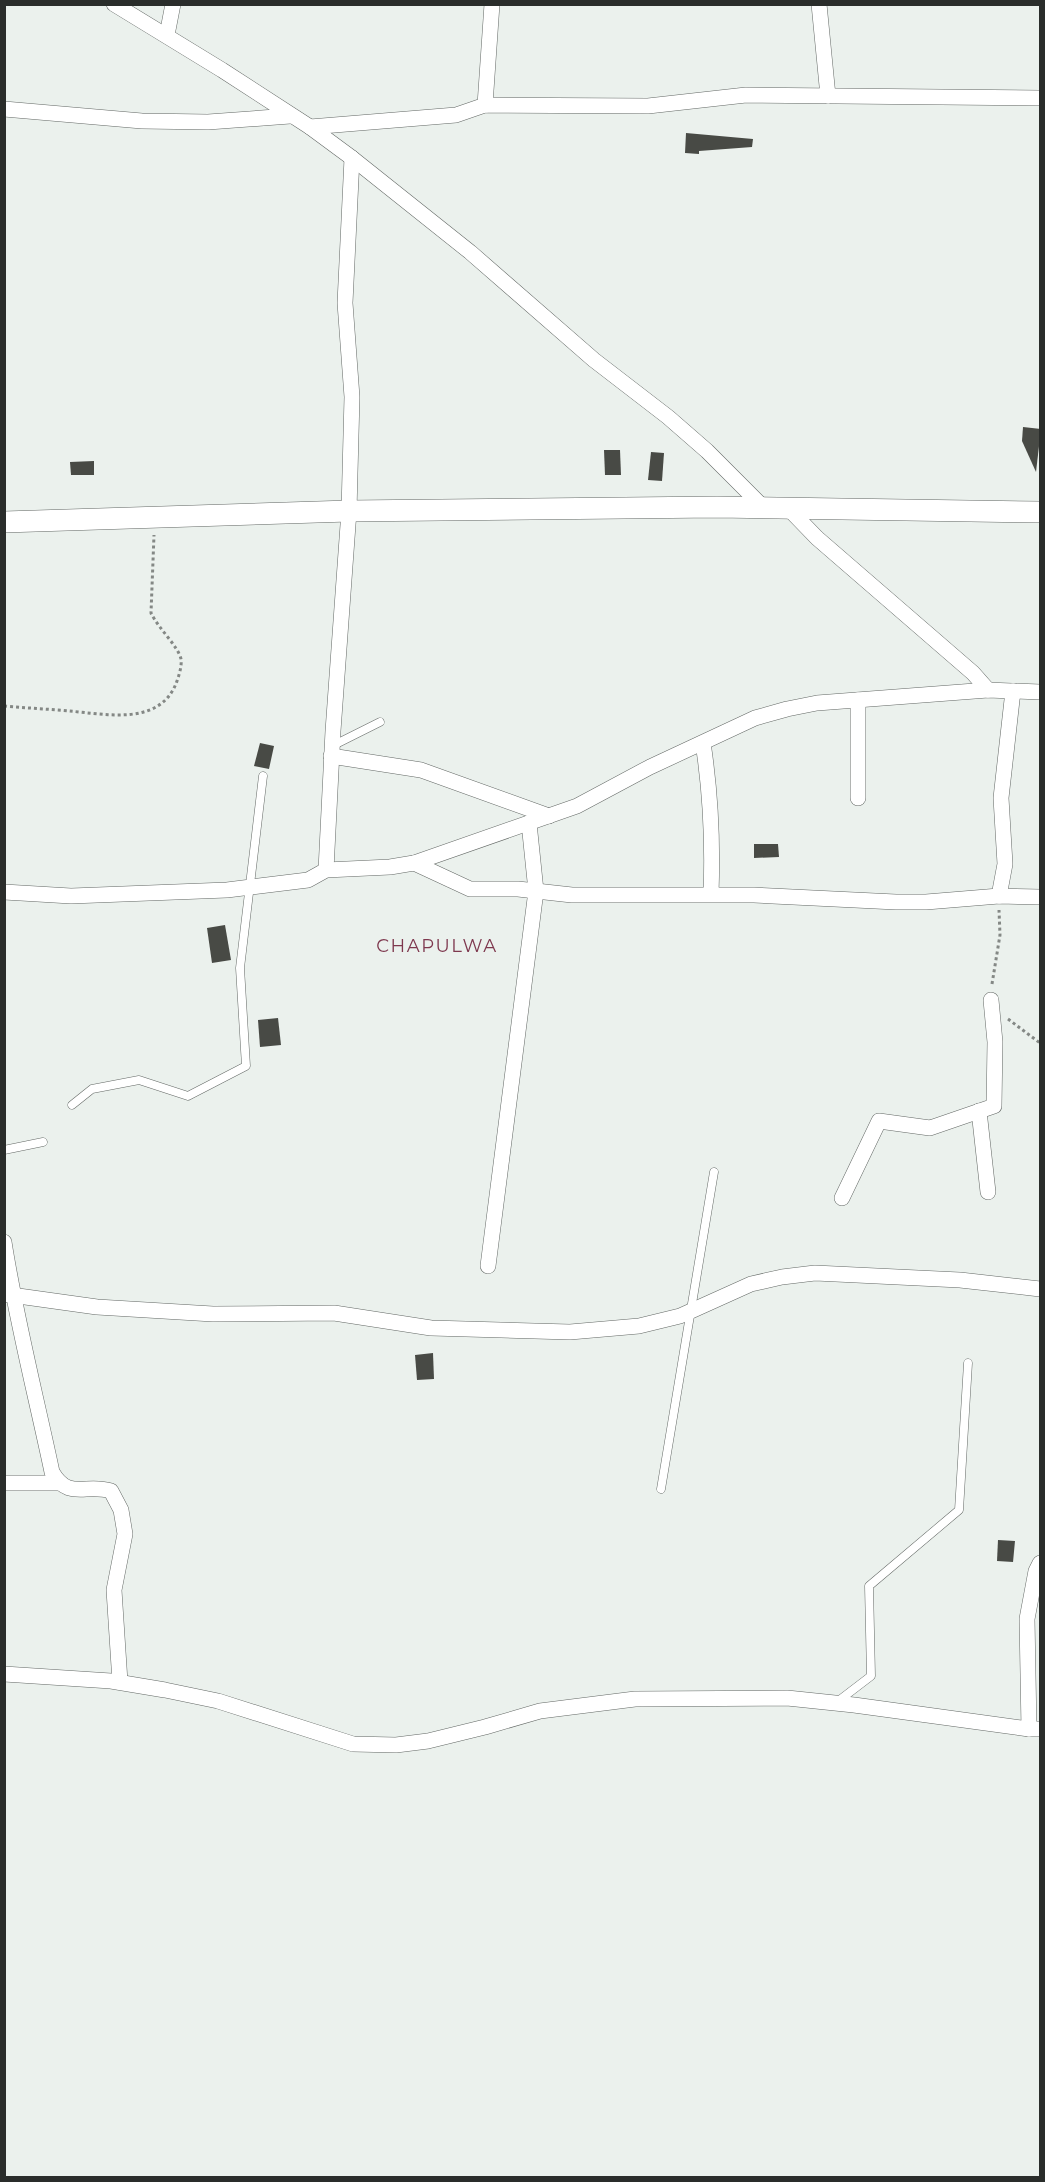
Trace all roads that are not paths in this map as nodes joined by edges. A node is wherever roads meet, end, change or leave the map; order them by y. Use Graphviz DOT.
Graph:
graph roads {
  1 [pos="114,4"];
  2 [pos="172,4"];
  3 [pos="492,4"];
  4 [pos="819,4"];
  5 [pos="167,35"];
  6 [pos="828,96"];
  7 [pos="1041,98"];
  8 [pos="485,105"];
  9 [pos="4,109"];
  10 [pos="290,116"];
  11 [pos="310,127"];
  12 [pos="352,158"];
  13 [pos="763,507"];
  14 [pos="787,507"];
  15 [pos="348,511"];
  16 [pos="1041,512"];
  17 [pos="4,522"];
  18 [pos="988,690"];
  19 [pos="1013,691"];
  20 [pos="1041,692"];
  21 [pos="858,700"];
  22 [pos="380,722"];
  23 [pos="703,743"];
  24 [pos="332,751"];
  25 [pos="262,776"];
  26 [pos="858,798"];
  27 [pos="549,816"];
  28 [pos="529,823"];
  29 [pos="414,863"];
  30 [pos="326,870"];
  31 [pos="250,887"];
  32 [pos="536,891"];
  33 [pos="4,892"];
  34 [pos="711,894"];
  35 [pos="999,896"];
  36 [pos="1041,897"];
  37 [pos="991,1000"];
  38 [pos="72,1105"];
  39 [pos="979,1111"];
  40 [pos="43,1142"];
  41 [pos="4,1150"];
  42 [pos="714,1172"];
  43 [pos="988,1192"];
  44 [pos="842,1198"];
  45 [pos="4,1242"];
  46 [pos="488,1266"];
  47 [pos="1041,1289"];
  48 [pos="8,1294"];
  49 [pos="692,1311"];
  50 [pos="968,1363"];
  51 [pos="4,1483"];
  52 [pos="58,1483"];
  53 [pos="661,1490"];
  54 [pos="1041,1563"];
  55 [pos="4,1674"];
  56 [pos="120,1682"];
  57 [pos="836,1703"];
  58 [pos="1035,1729"];
  1 -- 5 [label="street"];
  2 -- 5 [label="street"];
  3 -- 8 [label="street"];
  4 -- 6 [label="street"];
  5 -- 10 [label="street"];
  6 -- 7 [label="street"];
  6 -- 8 [label="street"];
  8 -- 11 [label="street"];
  9 -- 10 [label="street"];
  10 -- 11 [label="street"];
  11 -- 12 [label="street"];
  12 -- 13 [label="street"];
  12 -- 15 [label="street"];
  13 -- 14 [label="street"];
  13 -- 15 [label="street"];
  14 -- 16 [label="street"];
  14 -- 18 [label="street"];
  15 -- 17 [label="street"];
  15 -- 24 [label="street"];
  18 -- 19 [label="street"];
  18 -- 21 [label="street"];
  19 -- 20 [label="street"];
  19 -- 35 [label="street"];
  21 -- 23 [label="street"];
  21 -- 26 [label="street"];
  22 -- 24 [label="lane"];
  23 -- 27 [label="street"];
  23 -- 34 [label="street"];
  24 -- 27 [label="street"];
  24 -- 30 [label="street"];
  25 -- 31 [label="lane"];
  27 -- 28 [label="street"];
  28 -- 29 [label="street"];
  28 -- 32 [label="street"];
  29 -- 30 [label="street"];
  29 -- 32 [label="street"];
  30 -- 31 [label="street"];
  31 -- 33 [label="street"];
  31 -- 38 [label="lane"];
  32 -- 34 [label="street"];
  32 -- 46 [label="street"];
  34 -- 35 [label="street"];
  35 -- 36 [label="street"];
  37 -- 39 [label="street"];
  39 -- 43 [label="street"];
  39 -- 44 [label="street"];
  40 -- 41 [label="lane"];
  42 -- 49 [label="lane"];
  45 -- 48 [label="street"];
  47 -- 49 [label="street"];
  48 -- 49 [label="street"];
  48 -- 52 [label="street"];
  49 -- 53 [label="lane"];
  50 -- 57 [label="lane"];
  51 -- 52 [label="street"];
  52 -- 56 [label="street"];
  54 -- 58 [label="street"];
  55 -- 56 [label="street"];
  56 -- 57 [label="street"];
  57 -- 58 [label="street"];
}
